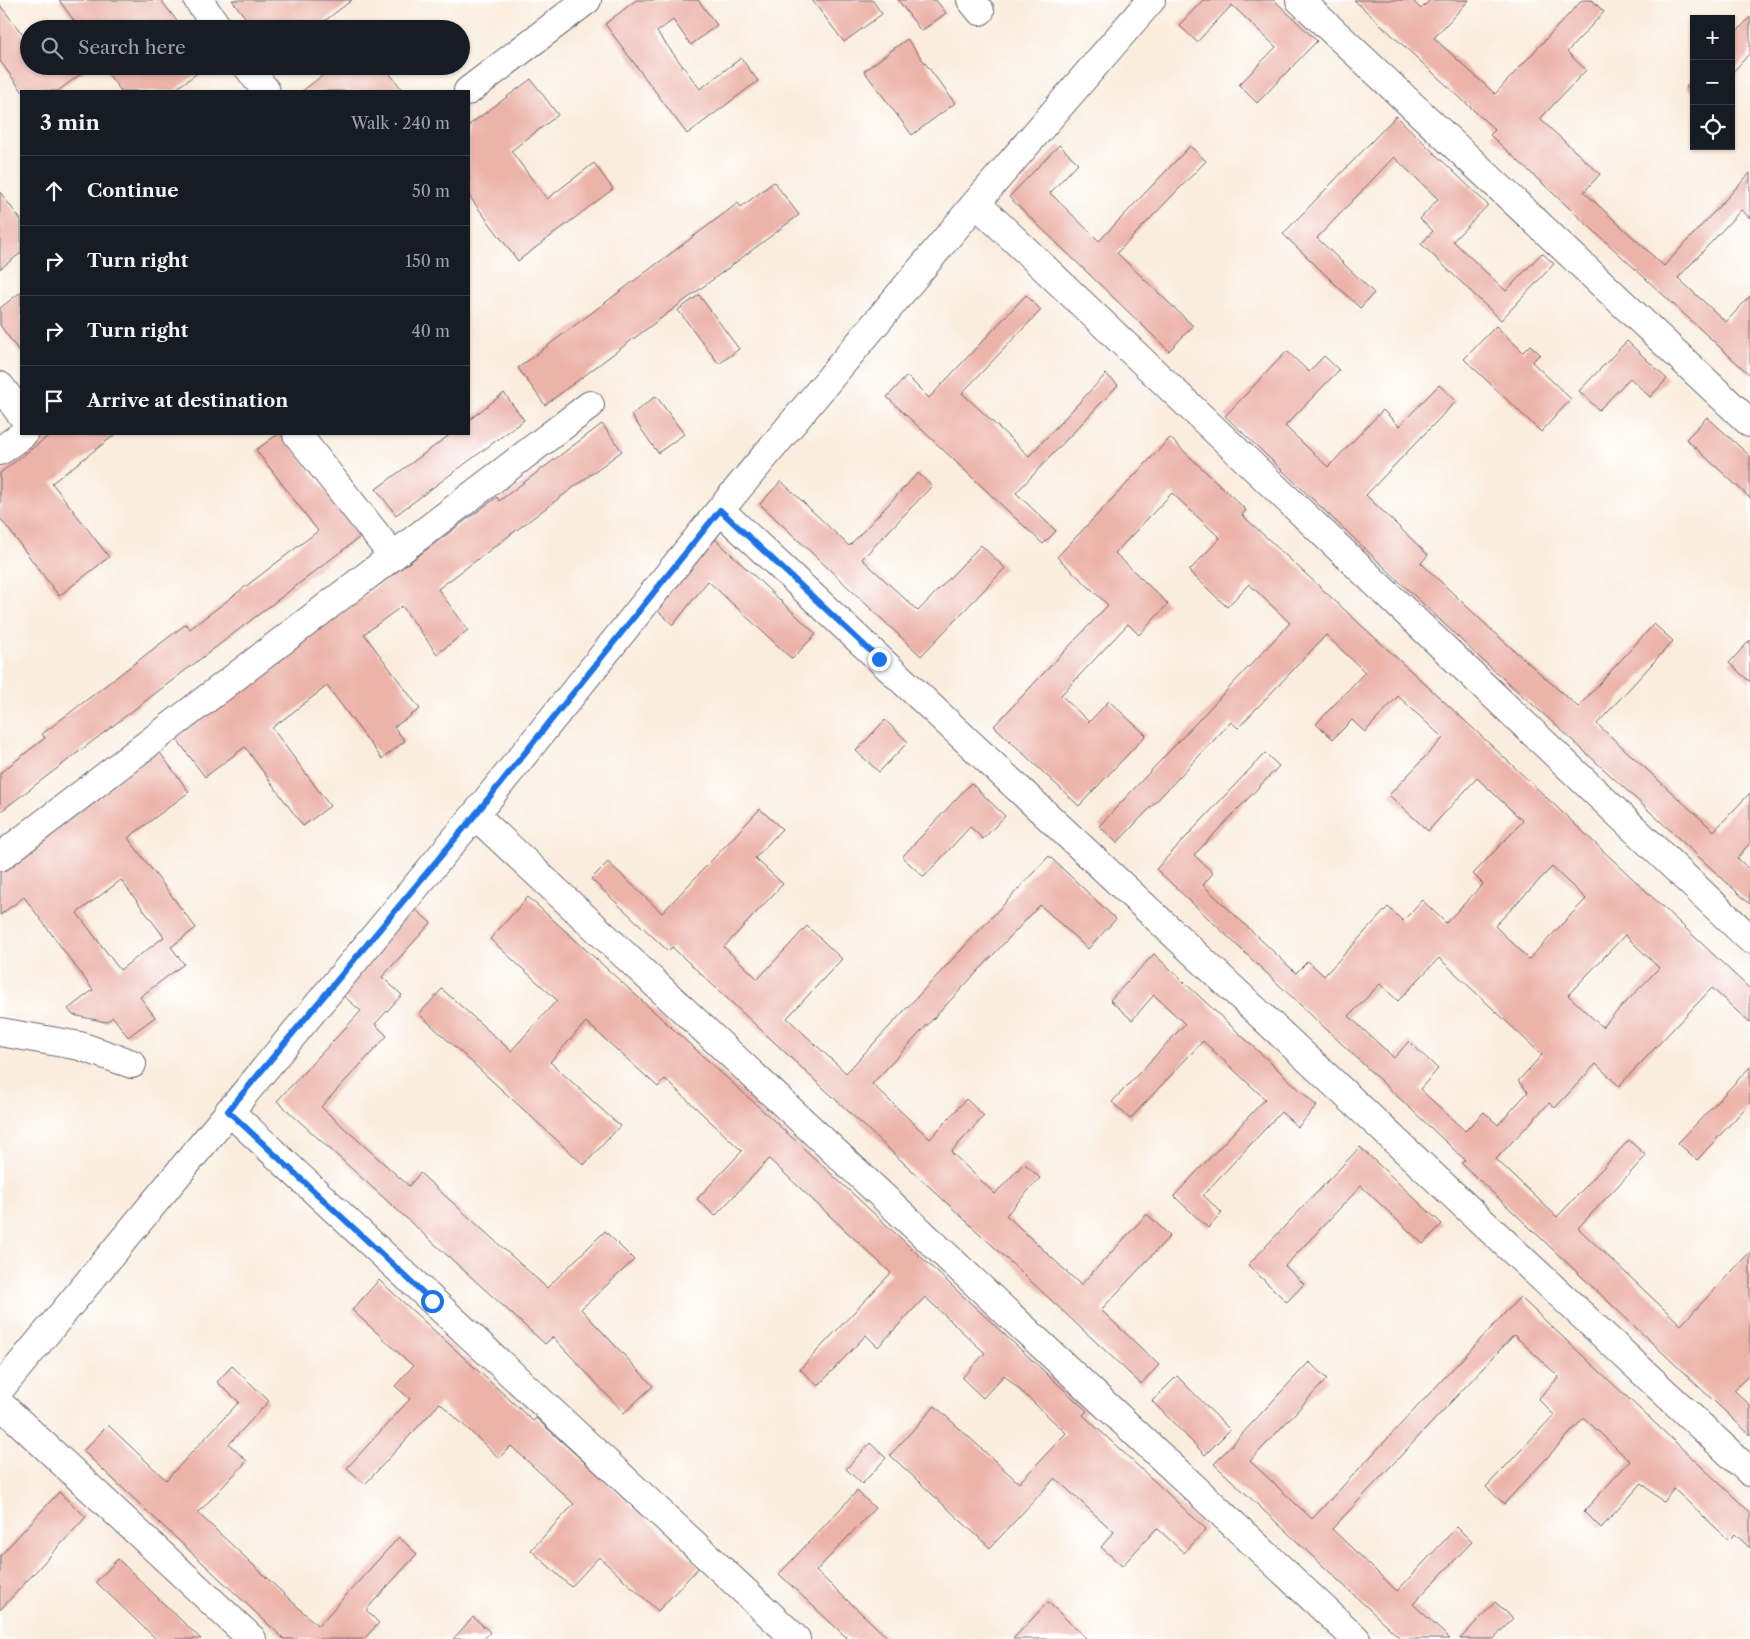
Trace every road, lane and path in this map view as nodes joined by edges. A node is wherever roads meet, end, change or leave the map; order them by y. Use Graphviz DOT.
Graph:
graph roads {
  1 [pos="198,0"];
  2 [pos="586,0"];
  3 [pos="1151,0"];
  4 [pos="1300,0"];
  5 [pos="212,20"];
  6 [pos="254,75"];
  7 [pos="265,90"];
  8 [pos="469,90"];
  9 [pos="976,203"];
  10 [pos="0,386"];
  11 [pos="590,405"];
  12 [pos="20,413"];
  13 [pos="1750,423"];
  14 [pos="21,435"];
  15 [pos="298,435"];
  16 [pos="0,451"];
  17 [pos="720,510"];
  18 [pos="393,556"];
  19 [pos="475,815"];
  20 [pos="0,858"];
  21 [pos="1750,940"];
  22 [pos="0,1032"];
  23 [pos="132,1064"];
  24 [pos="228,1111"];
  25 [pos="0,1389"];
  26 [pos="0,1404"];
  27 [pos="1750,1472"];
  28 [pos="252,1639"];
  29 [pos="796,1639"];
  30 [pos="1356,1639"];
  1 -- 5 [label="street"];
  2 -- 8 [label="street"];
  3 -- 9 [label="street"];
  4 -- 13 [label="street"];
  6 -- 7 [label="street"];
  9 -- 17 [label="street"];
  9 -- 21 [label="street"];
  10 -- 12 [label="street"];
  11 -- 18 [label="street"];
  14 -- 16 [label="street"];
  15 -- 18 [label="street"];
  17 -- 19 [label="street"];
  17 -- 27 [label="street"];
  18 -- 20 [label="street"];
  19 -- 24 [label="street"];
  19 -- 30 [label="street"];
  22 -- 23 [label="street"];
  24 -- 25 [label="street"];
  24 -- 29 [label="street"];
  26 -- 28 [label="street"];
}
